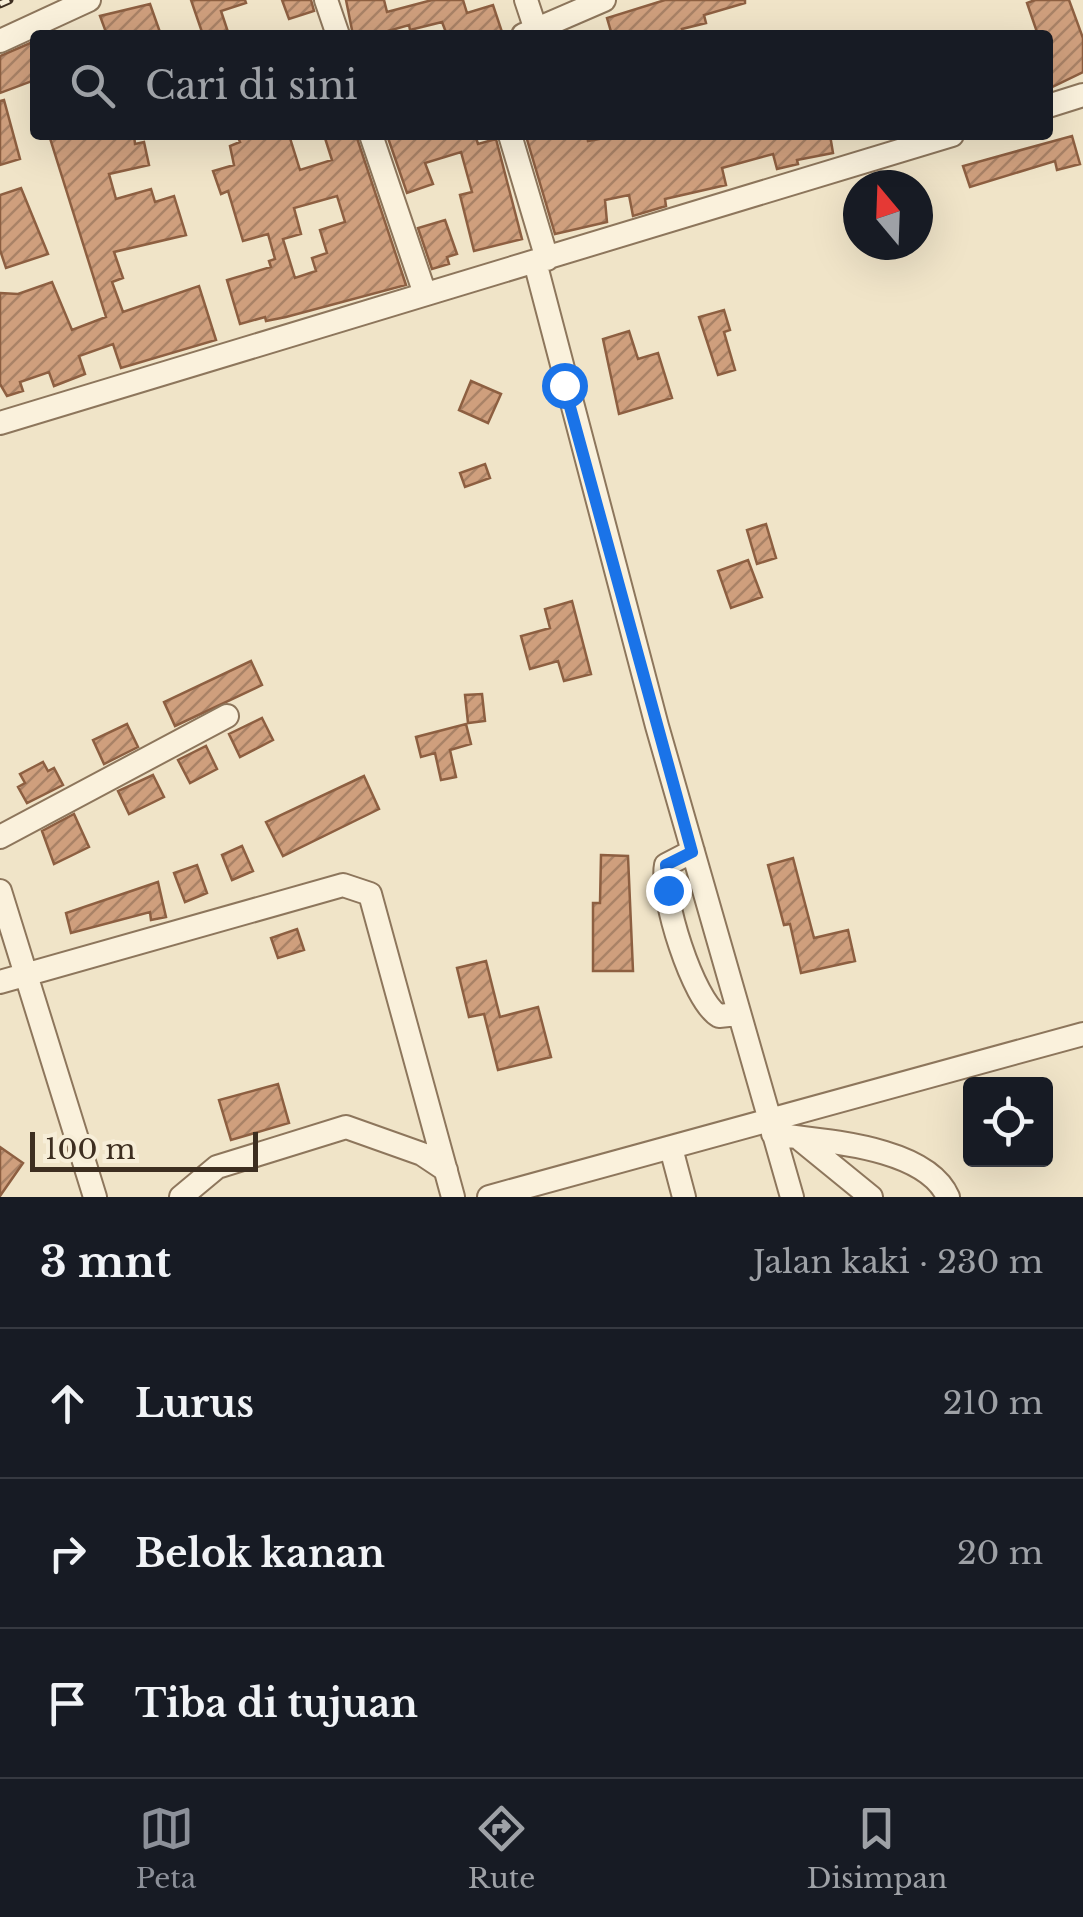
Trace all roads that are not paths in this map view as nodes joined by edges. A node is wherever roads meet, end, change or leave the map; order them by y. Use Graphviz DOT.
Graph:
graph roads {
  1 [pos="89,0"];
  2 [pos="326,0"];
  3 [pos="526,0"];
  4 [pos="604,0"];
  5 [pos="336,30"];
  6 [pos="529,30"];
  7 [pos="534,30"];
  8 [pos="0,42"];
  9 [pos="1083,95"];
  10 [pos="1053,104"];
  11 [pos="373,140"];
  12 [pos="511,140"];
  13 [pos="936,140"];
  14 [pos="541,261"];
  15 [pos="425,294"];
  16 [pos="0,424"];
  17 [pos="227,716"];
  18 [pos="0,837"];
  19 [pos="692,852"];
  20 [pos="0,892"];
  21 [pos="27,973"];
  22 [pos="0,982"];
  23 [pos="738,1014"];
  24 [pos="1083,1034"];
  25 [pos="770,1126"];
  26 [pos="798,1138"];
  27 [pos="671,1148"];
  28 [pos="446,1170"];
  29 [pos="570,1186"];
  30 [pos="95,1197"];
  31 [pos="180,1197"];
  32 [pos="453,1197"];
  33 [pos="489,1197"];
  34 [pos="684,1197"];
  35 [pos="792,1197"];
  36 [pos="871,1197"];
  37 [pos="948,1197"];
  1 -- 8 [label="street"];
  2 -- 5 [label="street"];
  3 -- 6 [label="street"];
  4 -- 7 [label="street"];
  9 -- 10 [label="street"];
  11 -- 15 [label="street"];
  12 -- 14 [label="street"];
  13 -- 14 [label="street"];
  14 -- 15 [label="street"];
  14 -- 19 [label="street"];
  15 -- 16 [label="street"];
  17 -- 18 [label="street"];
  19 -- 23 [label="street"];
  19 -- 23 [label="street"];
  20 -- 21 [label="street"];
  21 -- 22 [label="street"];
  21 -- 28 [label="street"];
  21 -- 30 [label="street"];
  23 -- 25 [label="street"];
  24 -- 25 [label="street"];
  25 -- 26 [label="street"];
  25 -- 27 [label="street"];
  25 -- 35 [label="street"];
  26 -- 36 [label="street"];
  26 -- 37 [label="street"];
  27 -- 29 [label="street"];
  27 -- 34 [label="street"];
  28 -- 31 [label="street"];
  28 -- 32 [label="street"];
  29 -- 33 [label="street"];
}
